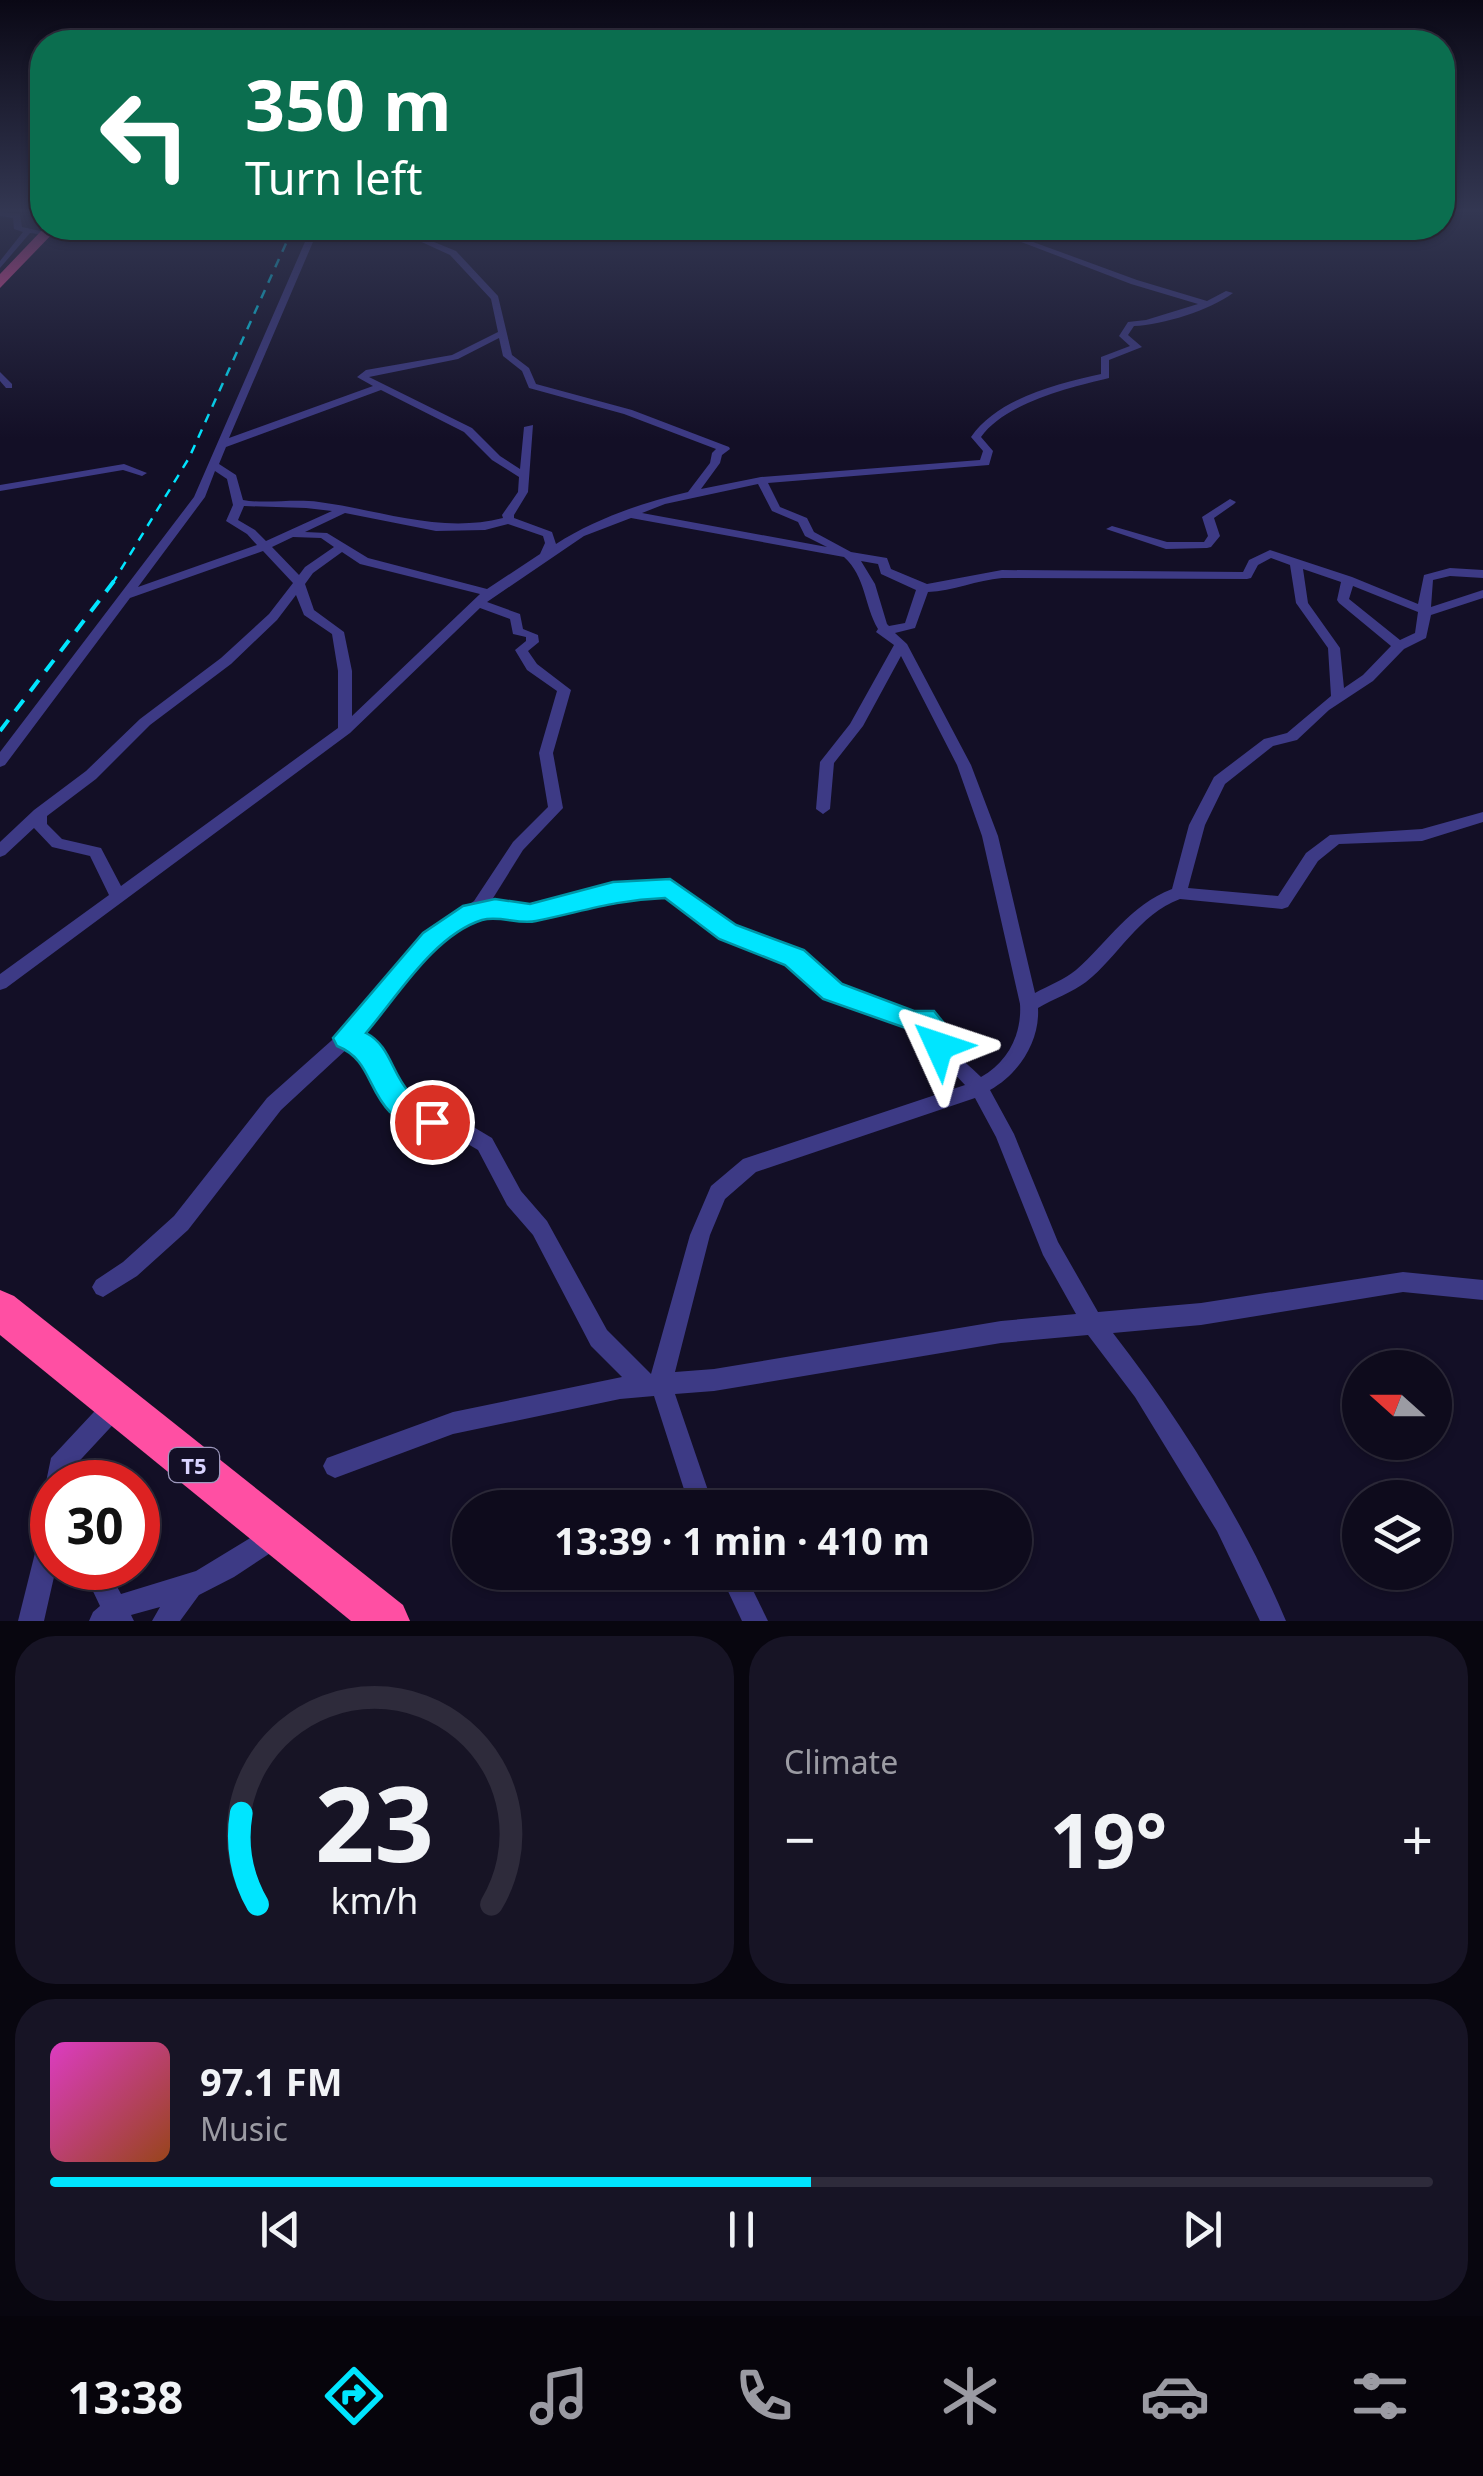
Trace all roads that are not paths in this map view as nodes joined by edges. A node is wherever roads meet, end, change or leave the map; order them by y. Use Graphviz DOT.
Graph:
graph roads {
  1 [pos="290,288"];
  2 [pos="486,288"];
  3 [pos="1157,288"];
  4 [pos="1228,294"];
  5 [pos="1206,305"];
  6 [pos="502,333"];
  7 [pos="0,376"];
  8 [pos="10,386"];
  9 [pos="380,386"];
  10 [pos="529,427"];
  11 [pos="222,446"];
  12 [pos="213,464"];
  13 [pos="142,473"];
  14 [pos="524,476"];
  15 [pos="761,480"];
  16 [pos="0,488"];
  17 [pos="693,493"];
  18 [pos="238,502"];
  19 [pos="1230,502"];
  20 [pos="340,511"];
  21 [pos="624,514"];
  22 [pos="509,520"];
  23 [pos="1112,529"];
  24 [pos="288,536"];
  25 [pos="263,547"];
  26 [pos="339,550"];
  27 [pos="844,551"];
  28 [pos="546,554"];
  29 [pos="1296,562"];
  30 [pos="1483,574"];
  31 [pos="1348,580"];
  32 [pos="298,581"];
  33 [pos="923,588"];
  34 [pos="1483,594"];
  35 [pos="123,596"];
  36 [pos="484,598"];
  37 [pos="1428,612"];
  38 [pos="882,632"];
  39 [pos="901,644"];
  40 [pos="1399,646"];
  41 [pos="1338,698"];
  42 [pos="345,730"];
  43 [pos="0,762"];
  44 [pos="823,809"];
  45 [pos="40,814"];
  46 [pos="1483,817"];
  47 [pos="0,851"];
  48 [pos="1180,893"];
  49 [pos="118,897"];
  50 [pos="472,913"];
  51 [pos="0,983"];
  52 [pos="1029,1004"];
  53 [pos="346,1038"];
  54 [pos="979,1087"];
  55 [pos="103,1287"];
  56 [pos="1483,1290"];
  57 [pos="0,1310"];
  58 [pos="1093,1324"];
  59 [pos="654,1385"];
  60 [pos="117,1404"];
  61 [pos="65,1460"];
  62 [pos="335,1466"];
  63 [pos="695,1490"];
  64 [pos="278,1533"];
  65 [pos="190,1586"];
  66 [pos="38,1590"];
  67 [pos="103,1590"];
  68 [pos="740,1590"];
  69 [pos="113,1616"];
  70 [pos="31,1621"];
  71 [pos="164,1621"];
  72 [pos="387,1621"];
  73 [pos="755,1621"];
  74 [pos="1274,1621"];
  1 -- 11 [label="street"];
  2 -- 6 [label="street"];
  3 -- 5 [label="street"];
  4 -- 5 [label="street"];
  5 -- 15 [label="street"];
  6 -- 9 [label="street"];
  6 -- 17 [label="street"];
  7 -- 8 [label="street"];
  9 -- 11 [label="street"];
  9 -- 14 [label="street"];
  10 -- 14 [label="street"];
  11 -- 12 [label="street"];
  12 -- 18 [label="street"];
  12 -- 35 [label="street"];
  13 -- 16 [label="street"];
  14 -- 22 [label="street"];
  15 -- 17 [label="street"];
  15 -- 27 [label="street"];
  17 -- 21 [label="street"];
  18 -- 20 [label="street"];
  18 -- 25 [label="street"];
  19 -- 23 [label="street"];
  20 -- 22 [label="street"];
  20 -- 24 [label="street"];
  21 -- 27 [label="street"];
  21 -- 28 [label="street"];
  22 -- 28 [label="street"];
  24 -- 25 [label="street"];
  24 -- 26 [label="street"];
  25 -- 32 [label="street"];
  25 -- 35 [label="street"];
  26 -- 32 [label="street"];
  26 -- 36 [label="street"];
  27 -- 33 [label="street"];
  27 -- 38 [label="street"];
  28 -- 36 [label="street"];
  29 -- 31 [label="street"];
  29 -- 33 [label="street"];
  29 -- 41 [label="street"];
  30 -- 37 [label="street"];
  31 -- 37 [label="street"];
  31 -- 40 [label="street"];
  32 -- 42 [label="street"];
  32 -- 45 [label="street"];
  33 -- 38 [label="street"];
  34 -- 37 [label="street"];
  35 -- 43 [label="street"];
  36 -- 42 [label="street"];
  36 -- 50 [label="street"];
  37 -- 40 [label="street"];
  38 -- 39 [label="street"];
  39 -- 44 [label="street"];
  39 -- 52 [label="street"];
  40 -- 41 [label="street"];
  41 -- 48 [label="street"];
  42 -- 49 [label="street"];
  45 -- 47 [label="street"];
  45 -- 49 [label="street"];
  46 -- 48 [label="street"];
  48 -- 52 [label="street"];
  49 -- 51 [label="street"];
  50 -- 53 [label="street"];
  50 -- 54 [label="street"];
  52 -- 54 [label="street"];
  53 -- 55 [label="street"];
  53 -- 59 [label="street"];
  54 -- 58 [label="street"];
  54 -- 59 [label="street"];
  56 -- 58 [label="street"];
  57 -- 60 [label="highway, T5"];
  58 -- 59 [label="street"];
  58 -- 74 [label="street"];
  59 -- 62 [label="street"];
  59 -- 63 [label="street"];
  60 -- 61 [label="street"];
  60 -- 64 [label="highway, T5"];
  64 -- 65 [label="street"];
  64 -- 72 [label="highway, T5"];
  65 -- 69 [label="street"];
  65 -- 71 [label="street"];
  66 -- 70 [label="street"];
  67 -- 69 [label="street"];
  68 -- 73 [label="street"];
}
